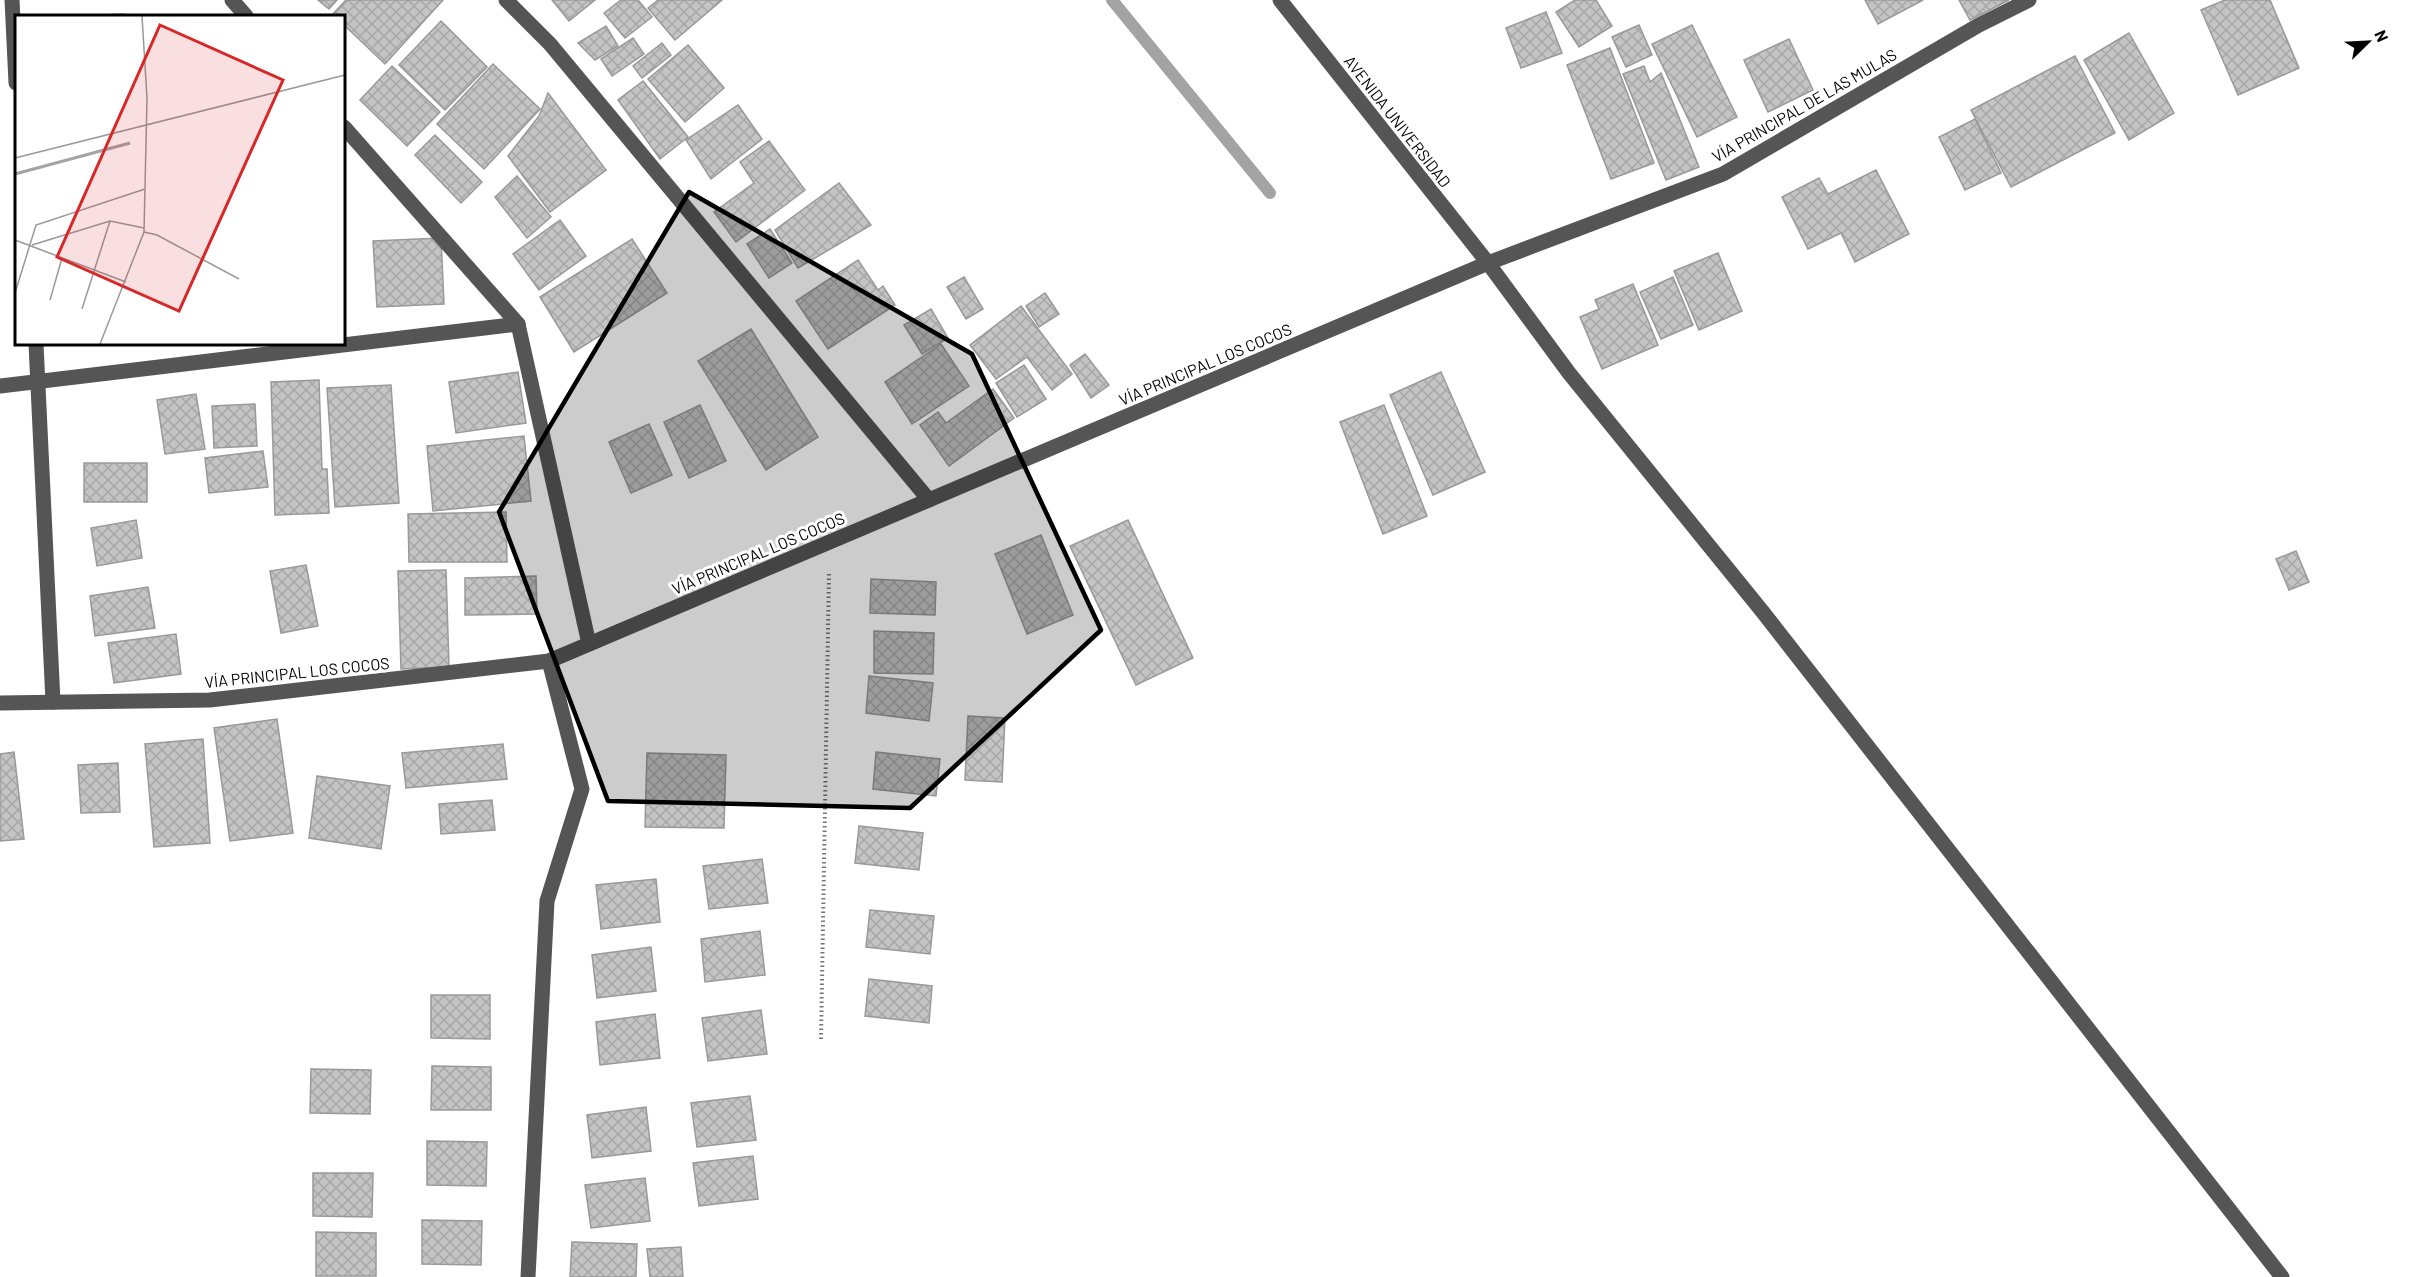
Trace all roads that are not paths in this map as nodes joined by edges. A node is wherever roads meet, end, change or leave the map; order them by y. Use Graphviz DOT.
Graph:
graph roads {
  1 [pos="12,0"];
  2 [pos="231,0"];
  3 [pos="506,0"];
  4 [pos="1280,0"];
  5 [pos="2029,0"];
  6 [pos="245,15"];
  7 [pos="7,52"];
  8 [pos="15,80"];
  9 [pos="345,128"];
  10 [pos="1488,264"];
  11 [pos="518,324"];
  12 [pos="36,345"];
  13 [pos="345,345"];
  14 [pos="345,345"];
  15 [pos="39,382"];
  16 [pos="0,386"];
  17 [pos="929,500"];
  18 [pos="589,645"];
  19 [pos="549,661"];
  20 [pos="53,702"];
  21 [pos="0,703"];
  22 [pos="528,1277"];
  23 [pos="2282,1277"];
  1 -- 7 [label="street"];
  2 -- 6 [label="street"];
  3 -- 17 [label="street"];
  4 -- 10 [label="street, AVENIDA UNIVERSIDAD"];
  5 -- 10 [label="street, VÍA PRINCIPAL DE LAS MULAS"];
  7 -- 8 [label="street"];
  9 -- 11 [label="street"];
  10 -- 17 [label="street, VÍA PRINCIPAL LOS COCOS"];
  10 -- 23 [label="street, AVENIDA UNIVERSIDAD"];
  11 -- 14 [label="street"];
  11 -- 18 [label="street"];
  12 -- 15 [label="street"];
  13 -- 15 [label="street"];
  15 -- 16 [label="street"];
  15 -- 20 [label="street"];
  17 -- 18 [label="street, VÍA PRINCIPAL LOS COCOS"];
  18 -- 19 [label="street, VÍA PRINCIPAL LOS COCOS"];
  19 -- 20 [label="street, VÍA PRINCIPAL LOS COCOS"];
  19 -- 22 [label="street"];
  20 -- 21 [label="street, VÍA PRINCIPAL LOS COCOS"];
}
